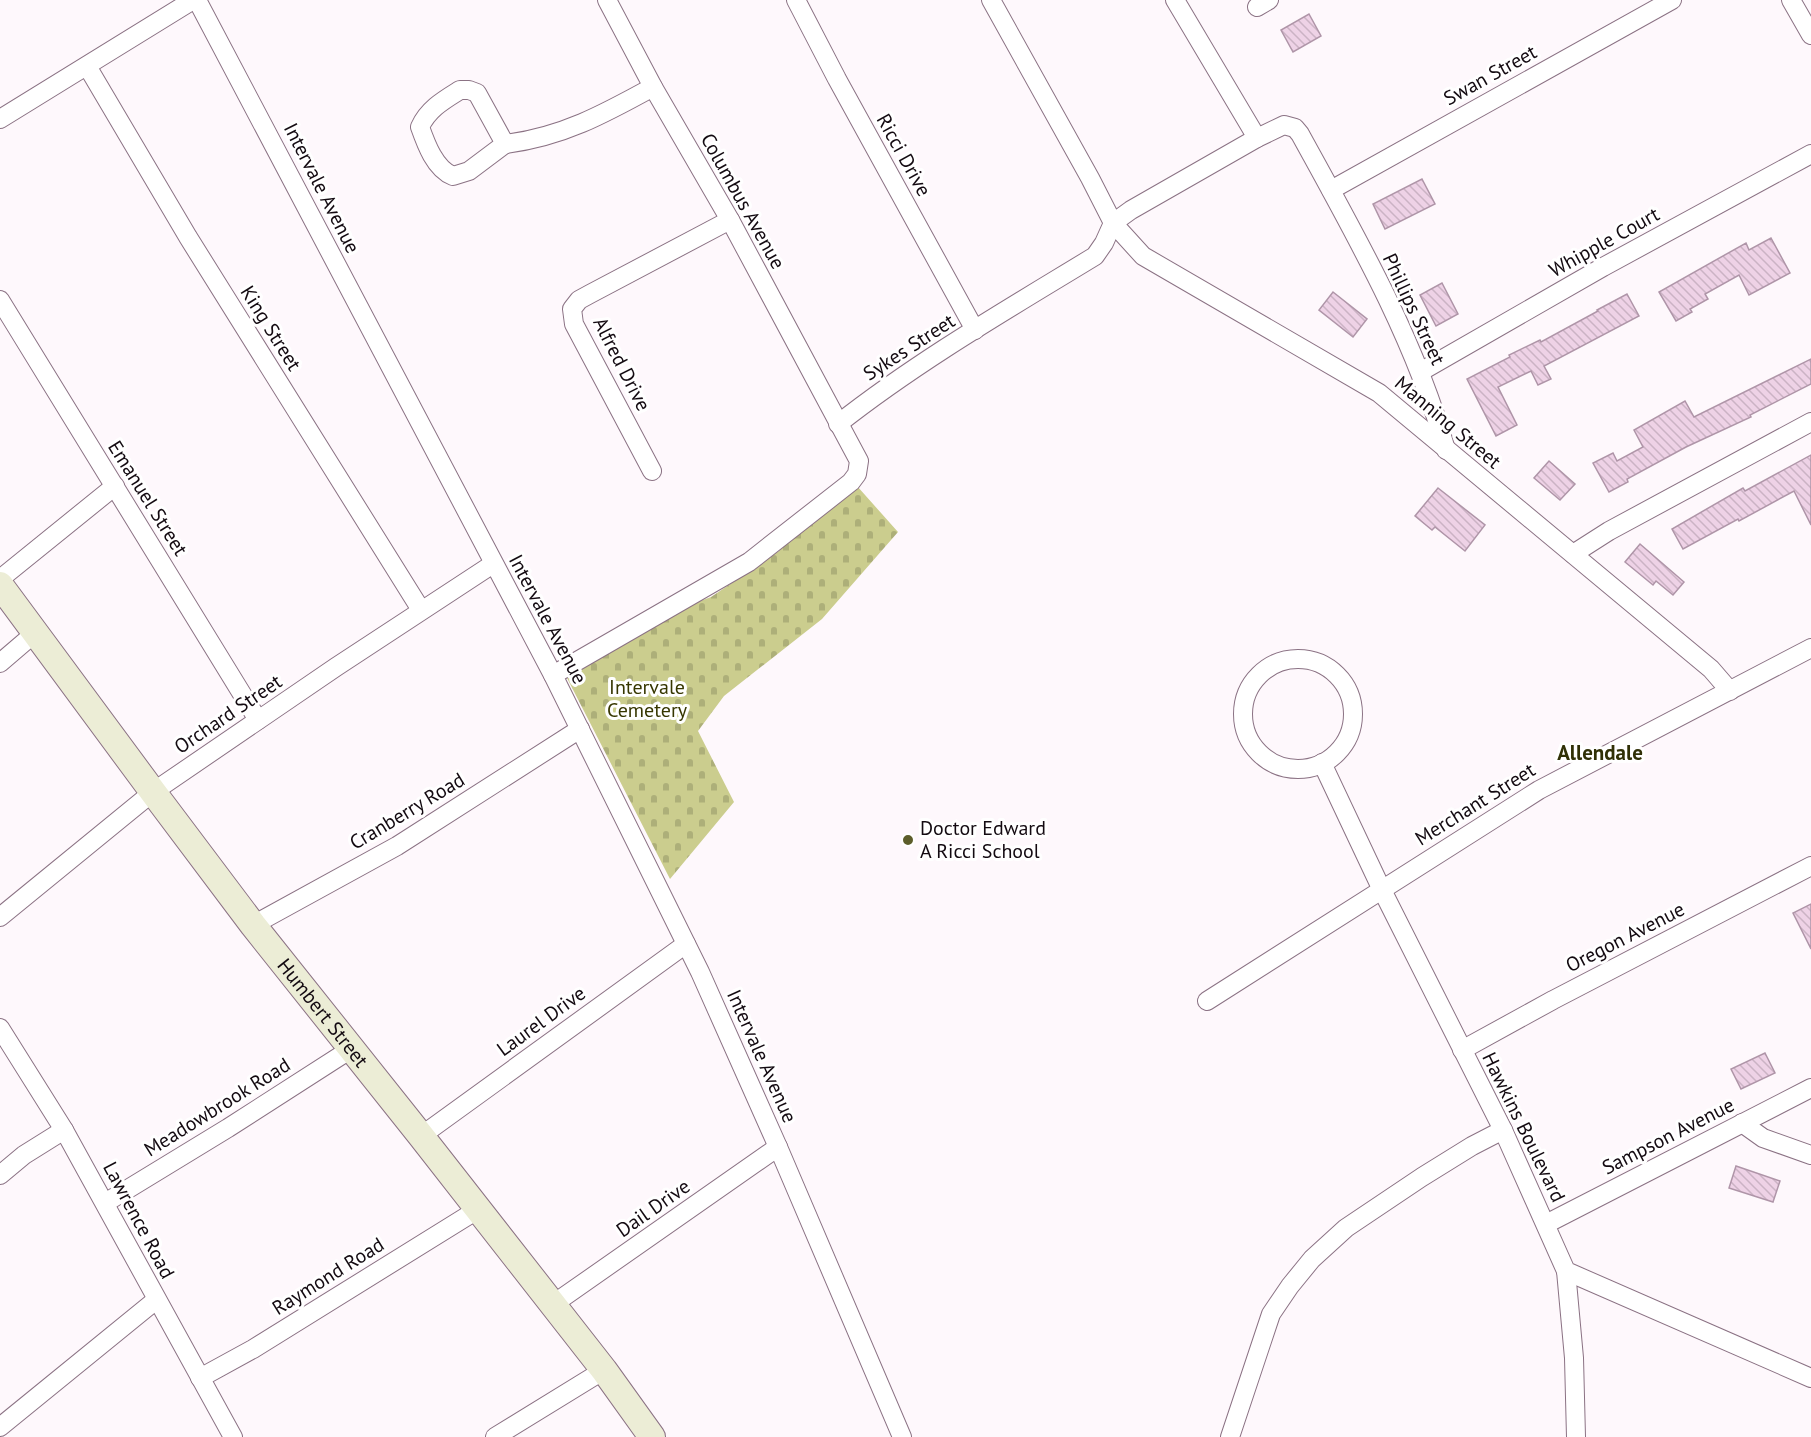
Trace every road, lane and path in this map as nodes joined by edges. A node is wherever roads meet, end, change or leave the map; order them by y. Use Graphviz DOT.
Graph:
graph roads {
  1 [pos="193,0"];
  2 [pos="197,0"];
  3 [pos="607,0"];
  4 [pos="796,0"];
  5 [pos="991,0"];
  6 [pos="1175,0"];
  7 [pos="1672,0"];
  8 [pos="1791,0"];
  9 [pos="1811,35"];
  10 [pos="87,66"];
  11 [pos="653,87"];
  12 [pos="0,119"];
  13 [pos="1257,138"];
  14 [pos="505,144"];
  15 [pos="1811,154"];
  16 [pos="1331,190"];
  17 [pos="730,220"];
  18 [pos="1113,223"];
  19 [pos="0,300"];
  20 [pos="975,330"];
  21 [pos="1420,372"];
  22 [pos="1811,422"];
  23 [pos="838,424"];
  24 [pos="1446,450"];
  25 [pos="652,471"];
  26 [pos="115,486"];
  27 [pos="1574,554"];
  28 [pos="493,564"];
  29 [pos="0,579"];
  30 [pos="0,585"];
  31 [pos="420,610"];
  32 [pos="35,633"];
  33 [pos="1811,648"];
  34 [pos="0,663"];
  35 [pos="553,675"];
  36 [pos="1730,691"];
  37 [pos="258,720"];
  38 [pos="580,729"];
  39 [pos="1322,763"];
  40 [pos="153,792"];
  41 [pos="1811,866"];
  42 [pos="1381,888"];
  43 [pos="0,917"];
  44 [pos="253,925"];
  45 [pos="686,944"];
  46 [pos="1207,1001"];
  47 [pos="0,1028"];
  48 [pos="351,1049"];
  49 [pos="1462,1050"];
  50 [pos="1811,1088"];
  51 [pos="1742,1123"];
  52 [pos="64,1130"];
  53 [pos="1503,1130"];
  54 [pos="421,1136"];
  55 [pos="778,1147"];
  56 [pos="1811,1155"];
  57 [pos="0,1175"];
  58 [pos="105,1203"];
  59 [pos="477,1210"];
  60 [pos="1546,1224"];
  61 [pos="1566,1271"];
  62 [pos="156,1300"];
  63 [pos="552,1305"];
  64 [pos="604,1370"];
  65 [pos="200,1378"];
  66 [pos="1811,1378"];
  67 [pos="0,1427"];
  68 [pos="233,1437"];
  69 [pos="495,1437"];
  70 [pos="652,1437"];
  71 [pos="902,1437"];
  72 [pos="1230,1437"];
  73 [pos="1576,1437"];
  1 -- 10 [label="street"];
  2 -- 28 [label="street, Intervale Avenue"];
  3 -- 11 [label="street, Columbus Avenue"];
  4 -- 20 [label="street, Ricci Drive"];
  5 -- 18 [label="street, Manning Street"];
  6 -- 13 [label="street"];
  7 -- 16 [label="street, Swan Street"];
  8 -- 9 [label="street"];
  10 -- 12 [label="street"];
  10 -- 31 [label="street, King Street"];
  11 -- 14 [label="street"];
  11 -- 17 [label="street, Columbus Avenue"];
  13 -- 16 [label="street, Sykes Street"];
  13 -- 18 [label="street, Sykes Street"];
  14 -- 14 [label="street"];
  15 -- 21 [label="street, Whipple Court"];
  16 -- 21 [label="street, Phillips Street"];
  17 -- 23 [label="street, Columbus Avenue"];
  17 -- 25 [label="street, Alfred Drive"];
  18 -- 20 [label="street, Sykes Street"];
  18 -- 24 [label="street, Manning Street"];
  19 -- 26 [label="street, Emanuel Street"];
  20 -- 23 [label="street, Sykes Street"];
  21 -- 24 [label="street, Phillips Street"];
  22 -- 27 [label="street"];
  23 -- 35 [label="street"];
  24 -- 27 [label="street, Manning Street"];
  26 -- 29 [label="street"];
  26 -- 37 [label="street, Emanuel Street"];
  27 -- 36 [label="street, Manning Street"];
  28 -- 31 [label="street, Orchard Street"];
  28 -- 35 [label="street, Intervale Avenue"];
  30 -- 32 [label="street, Humbert Street"];
  31 -- 37 [label="street, Orchard Street"];
  32 -- 34 [label="street"];
  32 -- 40 [label="street, Humbert Street"];
  33 -- 36 [label="street, Merchant Street"];
  35 -- 38 [label="street, Intervale Avenue"];
  36 -- 42 [label="street, Merchant Street"];
  37 -- 40 [label="street, Orchard Street"];
  38 -- 44 [label="street, Cranberry Road"];
  38 -- 45 [label="street, Intervale Avenue"];
  39 -- 39 [label="street"];
  39 -- 42 [label="street, Hawkins Boulevard"];
  40 -- 43 [label="street, Orchard Street"];
  40 -- 44 [label="street, Humbert Street"];
  41 -- 49 [label="street, Oregon Avenue"];
  42 -- 46 [label="street, Merchant Street"];
  42 -- 49 [label="street, Hawkins Boulevard"];
  44 -- 48 [label="street, Humbert Street"];
  45 -- 54 [label="street, Laurel Drive"];
  45 -- 55 [label="street, Intervale Avenue"];
  47 -- 52 [label="street, Lawrence Road"];
  48 -- 54 [label="street, Humbert Street"];
  48 -- 58 [label="street, Meadowbrook Road"];
  49 -- 53 [label="street, Hawkins Boulevard"];
  50 -- 51 [label="street, Sampson Avenue"];
  51 -- 56 [label="street"];
  51 -- 60 [label="street, Sampson Avenue"];
  52 -- 57 [label="street"];
  52 -- 58 [label="street, Lawrence Road"];
  53 -- 60 [label="street, Hawkins Boulevard"];
  53 -- 72 [label="street"];
  54 -- 59 [label="street, Humbert Street"];
  55 -- 63 [label="street, Dail Drive"];
  55 -- 71 [label="street, Intervale Avenue"];
  58 -- 62 [label="street, Lawrence Road"];
  59 -- 63 [label="street, Humbert Street"];
  59 -- 65 [label="street, Raymond Road"];
  60 -- 61 [label="street, Hawkins Boulevard"];
  61 -- 66 [label="street"];
  61 -- 73 [label="street, Hawkins Boulevard"];
  62 -- 65 [label="street, Lawrence Road"];
  62 -- 67 [label="street"];
  63 -- 64 [label="street, Humbert Street"];
  64 -- 69 [label="street"];
  64 -- 70 [label="street, Humbert Street"];
  65 -- 68 [label="street, Lawrence Road"];
}
